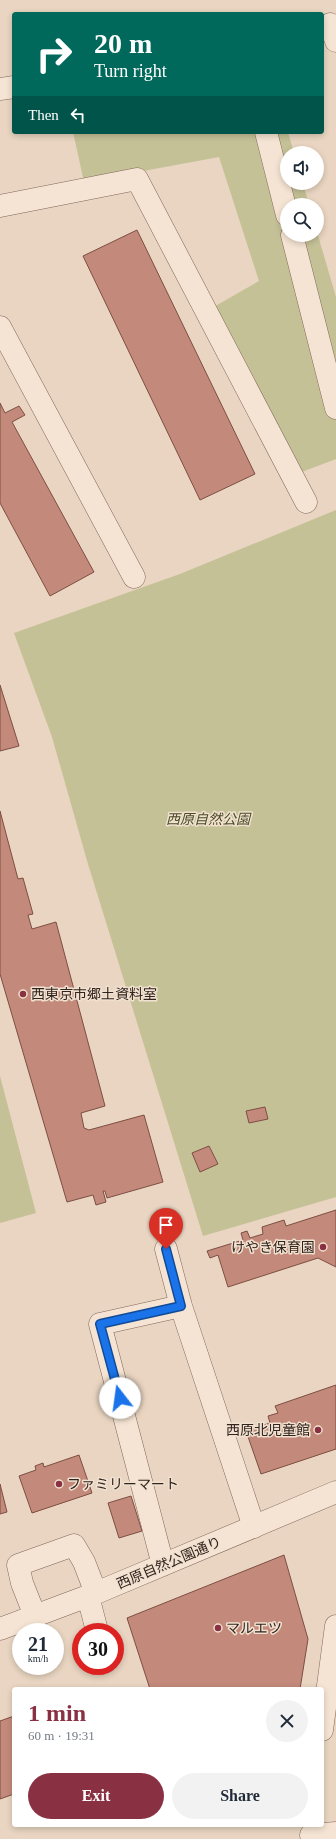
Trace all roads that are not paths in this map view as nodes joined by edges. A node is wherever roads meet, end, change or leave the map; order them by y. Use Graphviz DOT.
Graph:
graph roads {
  1 [pos="12,87"];
  2 [pos="0,89"];
  3 [pos="267,134"];
  4 [pos="283,198"];
  5 [pos="0,206"];
  6 [pos="294,242"];
  7 [pos="0,327"];
  8 [pos="336,408"];
  9 [pos="306,502"];
  10 [pos="134,577"];
  11 [pos="166,1249"];
  12 [pos="181,1306"];
  13 [pos="336,1492"];
  14 [pos="254,1527"];
  15 [pos="163,1565"];
  16 [pos="92,1595"];
  17 [pos="35,1616"];
  18 [pos="96,1623"];
  19 [pos="336,1626"];
  20 [pos="0,1629"];
  21 [pos="331,1699"];
  22 [pos="324,1723"];
  23 [pos="311,1833"];
  24 [pos="336,1833"];
  1 -- 2 [label="street"];
  3 -- 4 [label="street"];
  5 -- 9 [label="street"];
  6 -- 8 [label="street"];
  7 -- 10 [label="street"];
  11 -- 12 [label="street"];
  12 -- 14 [label="street"];
  12 -- 15 [label="street"];
  13 -- 14 [label="street, 西原自然公園通り"];
  14 -- 15 [label="street, 西原自然公園通り"];
  15 -- 16 [label="street, 西原自然公園通り"];
  16 -- 17 [label="street, 西原自然公園通り"];
  16 -- 17 [label="street"];
  16 -- 18 [label="street"];
  17 -- 20 [label="street, 西原自然公園通り"];
  19 -- 21 [label="street"];
  21 -- 22 [label="street"];
  23 -- 24 [label="street"];
}
